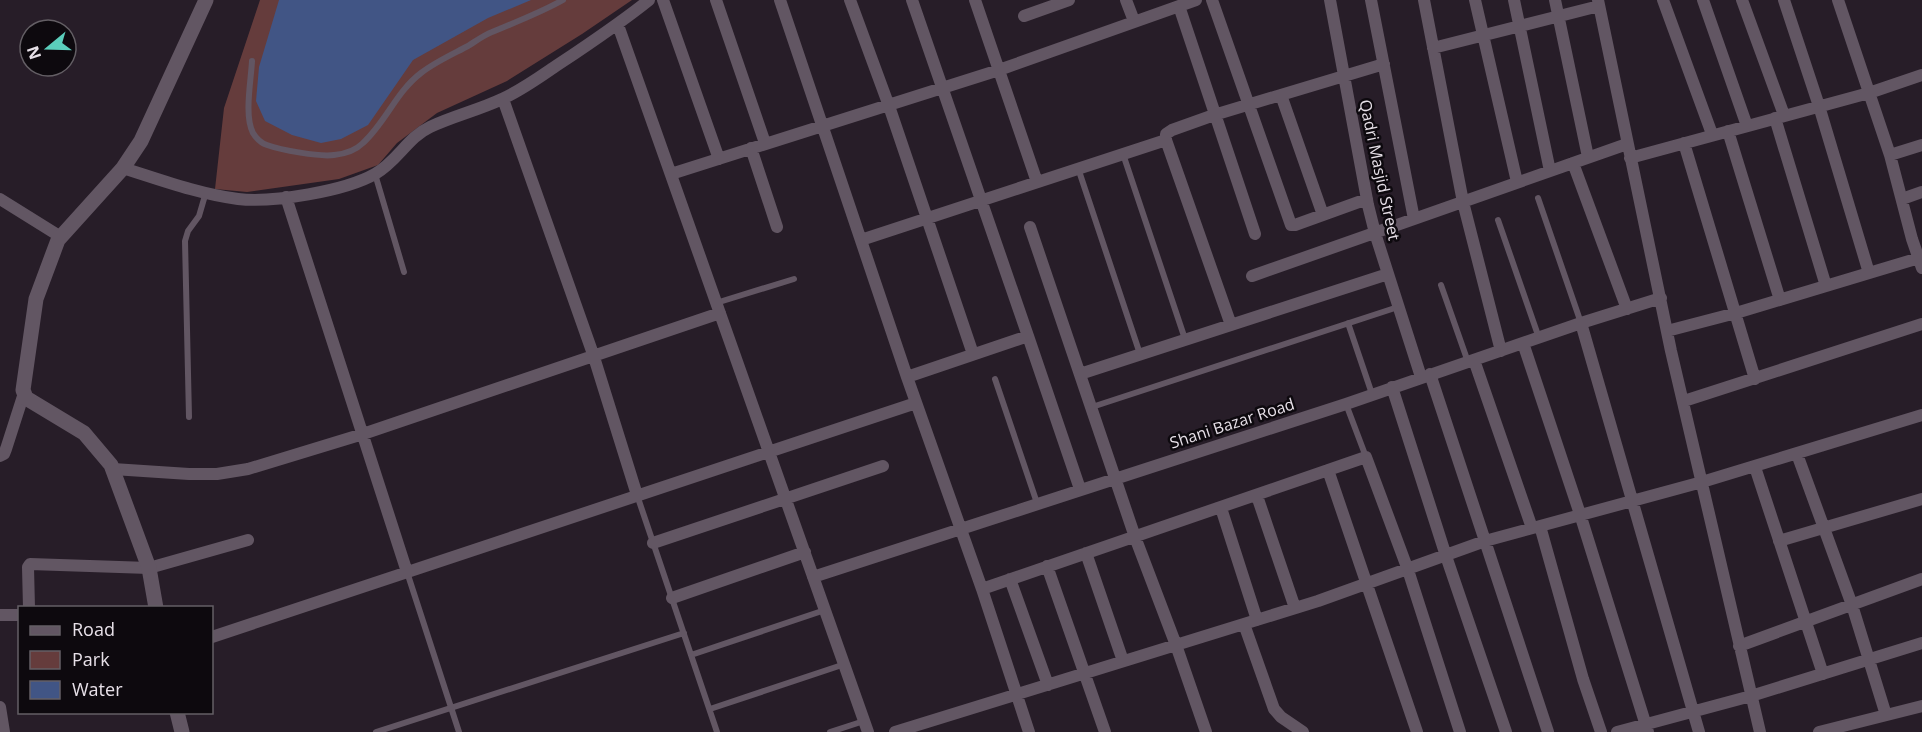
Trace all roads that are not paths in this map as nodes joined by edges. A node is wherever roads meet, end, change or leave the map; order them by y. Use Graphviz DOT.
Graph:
graph roads {
  1 [pos="206,0"];
  2 [pos="563,0"];
  3 [pos="663,0"];
  4 [pos="716,0"];
  5 [pos="780,0"];
  6 [pos="850,0"];
  7 [pos="912,0"];
  8 [pos="975,0"];
  9 [pos="1069,0"];
  10 [pos="1126,0"];
  11 [pos="1196,0"];
  12 [pos="1212,0"];
  13 [pos="1330,0"];
  14 [pos="1371,0"];
  15 [pos="1424,0"];
  16 [pos="1475,0"];
  17 [pos="1514,0"];
  18 [pos="1555,0"];
  19 [pos="1663,0"];
  20 [pos="1703,0"];
  21 [pos="1742,0"];
  22 [pos="1784,0"];
  23 [pos="1838,0"];
  24 [pos="643,2"];
  25 [pos="1598,3"];
  26 [pos="1179,6"];
  27 [pos="1024,16"];
  28 [pos="1558,17"];
  29 [pos="1134,21"];
  30 [pos="618,26"];
  31 [pos="1520,26"];
  32 [pos="1483,36"];
  33 [pos="1434,48"];
  34 [pos="252,61"];
  35 [pos="1384,64"];
  36 [pos="999,70"];
  37 [pos="1922,75"];
  38 [pos="1343,76"];
  39 [pos="942,88"];
  40 [pos="1869,93"];
  41 [pos="1281,95"];
  42 [pos="503,99"];
  43 [pos="889,105"];
  44 [pos="1248,105"];
  45 [pos="1819,106"];
  46 [pos="1215,115"];
  47 [pos="1779,117"];
  48 [pos="1747,126"];
  49 [pos="823,127"];
  50 [pos="1728,131"];
  51 [pos="1712,134"];
  52 [pos="1166,140"];
  53 [pos="765,143"];
  54 [pos="1684,143"];
  55 [pos="1627,144"];
  56 [pos="1922,145"];
  57 [pos="751,148"];
  58 [pos="1123,154"];
  59 [pos="1890,155"];
  60 [pos="1588,157"];
  61 [pos="1630,158"];
  62 [pos="719,159"];
  63 [pos="1573,163"];
  64 [pos="123,168"];
  65 [pos="1078,168"];
  66 [pos="1550,171"];
  67 [pos="375,174"];
  68 [pos="671,174"];
  69 [pos="1037,182"];
  70 [pos="1517,183"];
  71 [pos="206,192"];
  72 [pos="1922,192"];
  73 [pos="286,197"];
  74 [pos="1538,198"];
  75 [pos="0,199"];
  76 [pos="1366,199"];
  77 [pos="1902,199"];
  78 [pos="981,200"];
  79 [pos="1463,202"];
  80 [pos="1323,215"];
  81 [pos="927,219"];
  82 [pos="1414,219"];
  83 [pos="1498,220"];
  84 [pos="777,227"];
  85 [pos="1030,227"];
  86 [pos="1375,233"];
  87 [pos="1255,234"];
  88 [pos="61,237"];
  89 [pos="1917,237"];
  90 [pos="861,240"];
  91 [pos="1920,263"];
  92 [pos="404,272"];
  93 [pos="1869,273"];
  94 [pos="1388,274"];
  95 [pos="1252,276"];
  96 [pos="794,279"];
  97 [pos="1441,285"];
  98 [pos="1826,286"];
  99 [pos="1661,298"];
  100 [pos="1780,300"];
  101 [pos="1399,306"];
  102 [pos="718,308"];
  103 [pos="1627,309"];
  104 [pos="1736,313"];
  105 [pos="1348,323"];
  106 [pos="1581,323"];
  107 [pos="1922,324"];
  108 [pos="1231,325"];
  109 [pos="1667,331"];
  110 [pos="1028,336"];
  111 [pos="1539,338"];
  112 [pos="1185,339"];
  113 [pos="1523,343"];
  114 [pos="1501,351"];
  115 [pos="593,354"];
  116 [pos="973,354"];
  117 [pos="1140,354"];
  118 [pos="1471,361"];
  119 [pos="1080,374"];
  120 [pos="1426,376"];
  121 [pos="907,377"];
  122 [pos="995,379"];
  123 [pos="1755,379"];
  124 [pos="1392,387"];
  125 [pos="24,393"];
  126 [pos="1372,394"];
  127 [pos="1684,401"];
  128 [pos="916,403"];
  129 [pos="1346,404"];
  130 [pos="1091,408"];
  131 [pos="1922,415"];
  132 [pos="189,417"];
  133 [pos="363,434"];
  134 [pos="769,451"];
  135 [pos="1797,454"];
  136 [pos="0,456"];
  137 [pos="1366,457"];
  138 [pos="883,466"];
  139 [pos="1755,467"];
  140 [pos="113,469"];
  141 [pos="1328,471"];
  142 [pos="1115,478"];
  143 [pos="1702,482"];
  144 [pos="1080,489"];
  145 [pos="637,495"];
  146 [pos="1257,496"];
  147 [pos="786,498"];
  148 [pos="1922,499"];
  149 [pos="1632,501"];
  150 [pos="1037,503"];
  151 [pos="1221,508"];
  152 [pos="1580,514"];
  153 [pos="1536,527"];
  154 [pos="1823,528"];
  155 [pos="961,530"];
  156 [pos="1135,537"];
  157 [pos="248,540"];
  158 [pos="1485,541"];
  159 [pos="1779,541"];
  160 [pos="653,543"];
  161 [pos="804,552"];
  162 [pos="1086,553"];
  163 [pos="1446,555"];
  164 [pos="1047,566"];
  165 [pos="149,568"];
  166 [pos="1408,570"];
  167 [pos="407,572"];
  168 [pos="813,577"];
  169 [pos="1010,579"];
  170 [pos="1922,579"];
  171 [pos="1368,585"];
  172 [pos="982,589"];
  173 [pos="672,598"];
  174 [pos="1852,605"];
  175 [pos="29,606"];
  176 [pos="156,606"];
  177 [pos="1295,608"];
  178 [pos="825,610"];
  179 [pos="0,615"];
  180 [pos="18,615"];
  181 [pos="1257,620"];
  182 [pos="1805,622"];
  183 [pos="1244,624"];
  184 [pos="684,633"];
  185 [pos="213,637"];
  186 [pos="1922,644"];
  187 [pos="1176,645"];
  188 [pos="1739,646"];
  189 [pos="691,655"];
  190 [pos="1870,660"];
  191 [pos="1123,661"];
  192 [pos="844,664"];
  193 [pos="1085,673"];
  194 [pos="1823,674"];
  195 [pos="1048,685"];
  196 [pos="1017,695"];
  197 [pos="1751,696"];
  198 [pos="1922,706"];
  199 [pos="0,707"];
  200 [pos="452,708"];
  201 [pos="710,710"];
  202 [pos="1693,712"];
  203 [pos="178,714"];
  204 [pos="1886,715"];
  205 [pos="866,726"];
  206 [pos="1647,728"];
  207 [pos="1756,731"];
  208 [pos="4,732"];
  209 [pos="182,732"];
  210 [pos="376,732"];
  211 [pos="459,732"];
  212 [pos="717,732"];
  213 [pos="830,732"];
  214 [pos="895,732"];
  215 [pos="1029,732"];
  216 [pos="1105,732"];
  217 [pos="1206,732"];
  218 [pos="1303,732"];
  219 [pos="1418,732"];
  220 [pos="1460,732"];
  221 [pos="1506,732"];
  222 [pos="1548,732"];
  223 [pos="1601,732"];
  224 [pos="1617,732"];
  225 [pos="1699,732"];
  226 [pos="1819,732"];
  1 -- 64 [label="street"];
  2 -- 34 [label="lane"];
  3 -- 62 [label="street"];
  4 -- 53 [label="street"];
  5 -- 49 [label="street"];
  6 -- 43 [label="street"];
  7 -- 39 [label="street"];
  8 -- 36 [label="street"];
  9 -- 27 [label="street"];
  10 -- 29 [label="street"];
  11 -- 26 [label="street"];
  12 -- 44 [label="street"];
  13 -- 38 [label="street, Qadri Masjid Street"];
  14 -- 35 [label="street"];
  15 -- 33 [label="street"];
  16 -- 32 [label="street"];
  17 -- 31 [label="street"];
  18 -- 28 [label="street"];
  19 -- 51 [label="street"];
  20 -- 48 [label="street"];
  21 -- 47 [label="street"];
  22 -- 45 [label="street"];
  23 -- 40 [label="street"];
  24 -- 30 [label="street"];
  25 -- 28 [label="street"];
  25 -- 55 [label="street"];
  26 -- 29 [label="street"];
  26 -- 46 [label="street"];
  28 -- 31 [label="street"];
  28 -- 60 [label="street"];
  29 -- 36 [label="street"];
  30 -- 42 [label="street"];
  30 -- 68 [label="street"];
  31 -- 32 [label="street"];
  31 -- 66 [label="street"];
  32 -- 33 [label="street"];
  32 -- 70 [label="street"];
  33 -- 79 [label="street"];
  35 -- 38 [label="street"];
  35 -- 82 [label="street"];
  36 -- 39 [label="street"];
  36 -- 69 [label="street"];
  37 -- 40 [label="street"];
  38 -- 41 [label="street"];
  38 -- 76 [label="street, Qadri Masjid Street"];
  39 -- 43 [label="street"];
  39 -- 78 [label="street"];
  40 -- 45 [label="street"];
  40 -- 59 [label="street"];
  41 -- 44 [label="street"];
  41 -- 80 [label="street"];
  42 -- 67 [label="street"];
  42 -- 115 [label="street"];
  43 -- 49 [label="street"];
  43 -- 81 [label="street"];
  44 -- 46 [label="street"];
  44 -- 80 [label="street"];
  45 -- 47 [label="street"];
  45 -- 93 [label="street"];
  46 -- 52 [label="street"];
  46 -- 87 [label="street"];
  47 -- 48 [label="street"];
  47 -- 98 [label="street"];
  48 -- 50 [label="street"];
  49 -- 53 [label="street"];
  49 -- 90 [label="street"];
  50 -- 51 [label="street"];
  50 -- 100 [label="street"];
  51 -- 54 [label="street"];
  52 -- 58 [label="street"];
  52 -- 108 [label="street"];
  53 -- 57 [label="street"];
  54 -- 61 [label="street"];
  54 -- 104 [label="street"];
  55 -- 60 [label="street"];
  55 -- 61 [label="street"];
  56 -- 59 [label="street"];
  57 -- 62 [label="street"];
  57 -- 84 [label="street"];
  58 -- 65 [label="street"];
  58 -- 112 [label="lane"];
  59 -- 77 [label="street"];
  60 -- 63 [label="street"];
  61 -- 99 [label="street"];
  62 -- 68 [label="street"];
  63 -- 66 [label="street"];
  63 -- 103 [label="street"];
  64 -- 71 [label="street"];
  64 -- 88 [label="street"];
  65 -- 69 [label="street"];
  65 -- 117 [label="lane"];
  66 -- 70 [label="street"];
  67 -- 73 [label="street"];
  67 -- 92 [label="lane"];
  68 -- 102 [label="street"];
  69 -- 78 [label="street"];
  70 -- 79 [label="street"];
  71 -- 73 [label="street"];
  71 -- 132 [label="lane"];
  72 -- 77 [label="street"];
  73 -- 133 [label="street"];
  74 -- 106 [label="lane"];
  75 -- 88 [label="street"];
  76 -- 80 [label="street"];
  76 -- 86 [label="street, Qadri Masjid Street"];
  77 -- 89 [label="street"];
  78 -- 81 [label="street"];
  78 -- 110 [label="street"];
  79 -- 82 [label="street"];
  79 -- 114 [label="street"];
  81 -- 90 [label="street"];
  81 -- 116 [label="street"];
  82 -- 86 [label="street"];
  83 -- 111 [label="lane"];
  85 -- 119 [label="street"];
  86 -- 94 [label="street, Qadri Masjid Street"];
  86 -- 95 [label="street"];
  88 -- 125 [label="street"];
  89 -- 91 [label="street"];
  90 -- 121 [label="street"];
  91 -- 93 [label="street"];
  93 -- 98 [label="street"];
  94 -- 101 [label="street, Qadri Masjid Street"];
  94 -- 108 [label="street"];
  96 -- 102 [label="lane"];
  97 -- 118 [label="lane"];
  98 -- 100 [label="street"];
  99 -- 103 [label="street, Shani Bazar Road"];
  99 -- 109 [label="street"];
  100 -- 104 [label="street"];
  101 -- 105 [label="lane"];
  101 -- 120 [label="street, Qadri Masjid Street"];
  102 -- 115 [label="street"];
  102 -- 134 [label="street"];
  103 -- 106 [label="street, Shani Bazar Road"];
  104 -- 109 [label="street"];
  104 -- 123 [label="street"];
  105 -- 126 [label="lane"];
  105 -- 130 [label="lane"];
  106 -- 111 [label="street, Shani Bazar Road"];
  106 -- 149 [label="street"];
  107 -- 123 [label="street"];
  108 -- 112 [label="street"];
  109 -- 127 [label="street"];
  110 -- 116 [label="street"];
  110 -- 144 [label="street"];
  111 -- 113 [label="street, Shani Bazar Road"];
  112 -- 117 [label="street"];
  113 -- 114 [label="street, Shani Bazar Road"];
  113 -- 152 [label="street"];
  114 -- 118 [label="street, Shani Bazar Road"];
  115 -- 133 [label="street"];
  115 -- 145 [label="street"];
  116 -- 121 [label="street"];
  117 -- 119 [label="street"];
  118 -- 120 [label="street, Shani Bazar Road"];
  118 -- 153 [label="street"];
  119 -- 130 [label="street"];
  120 -- 124 [label="street, Shani Bazar Road"];
  120 -- 158 [label="street, Qadri Masjid Street"];
  121 -- 128 [label="street"];
  122 -- 150 [label="lane"];
  123 -- 127 [label="street"];
  124 -- 126 [label="street, Shani Bazar Road"];
  124 -- 163 [label="street"];
  125 -- 136 [label="street"];
  125 -- 140 [label="street"];
  126 -- 129 [label="street, Shani Bazar Road"];
  127 -- 143 [label="street"];
  128 -- 134 [label="street"];
  128 -- 155 [label="street"];
  129 -- 137 [label="lane"];
  129 -- 142 [label="street, Shani Bazar Road"];
  130 -- 142 [label="street"];
  131 -- 135 [label="street"];
  133 -- 140 [label="street"];
  133 -- 167 [label="street"];
  134 -- 145 [label="street"];
  134 -- 147 [label="street"];
  135 -- 139 [label="street"];
  135 -- 154 [label="street"];
  137 -- 141 [label="street"];
  137 -- 166 [label="street"];
  138 -- 147 [label="street"];
  139 -- 143 [label="street"];
  139 -- 159 [label="street"];
  140 -- 165 [label="street"];
  141 -- 146 [label="street"];
  141 -- 171 [label="street"];
  142 -- 144 [label="street, Shani Bazar Road"];
  142 -- 156 [label="street"];
  143 -- 149 [label="street"];
  143 -- 188 [label="street"];
  144 -- 150 [label="street, Shani Bazar Road"];
  145 -- 160 [label="lane"];
  145 -- 167 [label="street"];
  146 -- 151 [label="street"];
  146 -- 177 [label="street"];
  147 -- 160 [label="street"];
  147 -- 161 [label="street"];
  148 -- 154 [label="street"];
  149 -- 152 [label="street"];
  149 -- 202 [label="street"];
  150 -- 155 [label="street, Shani Bazar Road"];
  151 -- 156 [label="street"];
  151 -- 181 [label="street"];
  152 -- 153 [label="street"];
  152 -- 206 [label="street"];
  153 -- 158 [label="street"];
  153 -- 223 [label="street"];
  154 -- 159 [label="street"];
  154 -- 174 [label="street"];
  155 -- 168 [label="street, Shani Bazar Road"];
  155 -- 172 [label="street"];
  156 -- 162 [label="street"];
  156 -- 187 [label="street"];
  157 -- 165 [label="street"];
  158 -- 163 [label="street"];
  158 -- 222 [label="street, Qadri Masjid Street"];
  159 -- 182 [label="street"];
  160 -- 173 [label="lane"];
  161 -- 168 [label="street"];
  161 -- 173 [label="street"];
  162 -- 164 [label="street"];
  162 -- 191 [label="street"];
  163 -- 166 [label="street"];
  163 -- 221 [label="street"];
  164 -- 169 [label="street"];
  164 -- 193 [label="street"];
  165 -- 175 [label="street"];
  165 -- 176 [label="street"];
  166 -- 171 [label="street"];
  166 -- 220 [label="street"];
  167 -- 185 [label="street"];
  167 -- 200 [label="lane"];
  168 -- 178 [label="street"];
  169 -- 172 [label="street"];
  169 -- 195 [label="street"];
  170 -- 174 [label="street"];
  171 -- 177 [label="street"];
  171 -- 219 [label="street"];
  172 -- 196 [label="street"];
  173 -- 184 [label="lane"];
  174 -- 182 [label="street"];
  174 -- 190 [label="street"];
  177 -- 181 [label="street"];
  178 -- 189 [label="lane"];
  178 -- 192 [label="street"];
  179 -- 180 [label="street"];
  181 -- 183 [label="street"];
  182 -- 188 [label="street"];
  182 -- 194 [label="street"];
  183 -- 187 [label="street"];
  183 -- 218 [label="street"];
  184 -- 189 [label="lane"];
  184 -- 200 [label="lane"];
  186 -- 190 [label="street"];
  187 -- 191 [label="street"];
  187 -- 217 [label="street"];
  188 -- 197 [label="street"];
  189 -- 201 [label="lane"];
  190 -- 194 [label="street"];
  190 -- 204 [label="street"];
  191 -- 193 [label="street"];
  192 -- 201 [label="lane"];
  192 -- 205 [label="street"];
  193 -- 195 [label="street"];
  193 -- 216 [label="street"];
  194 -- 197 [label="street"];
  195 -- 196 [label="street"];
  196 -- 214 [label="street"];
  196 -- 215 [label="street"];
  197 -- 202 [label="street"];
  197 -- 207 [label="street"];
  198 -- 204 [label="street"];
  199 -- 208 [label="street"];
  200 -- 210 [label="lane"];
  200 -- 211 [label="lane"];
  201 -- 212 [label="lane"];
  202 -- 206 [label="street"];
  202 -- 225 [label="street"];
  203 -- 209 [label="street"];
  204 -- 226 [label="street"];
  205 -- 213 [label="lane"];
  206 -- 224 [label="street"];
}
